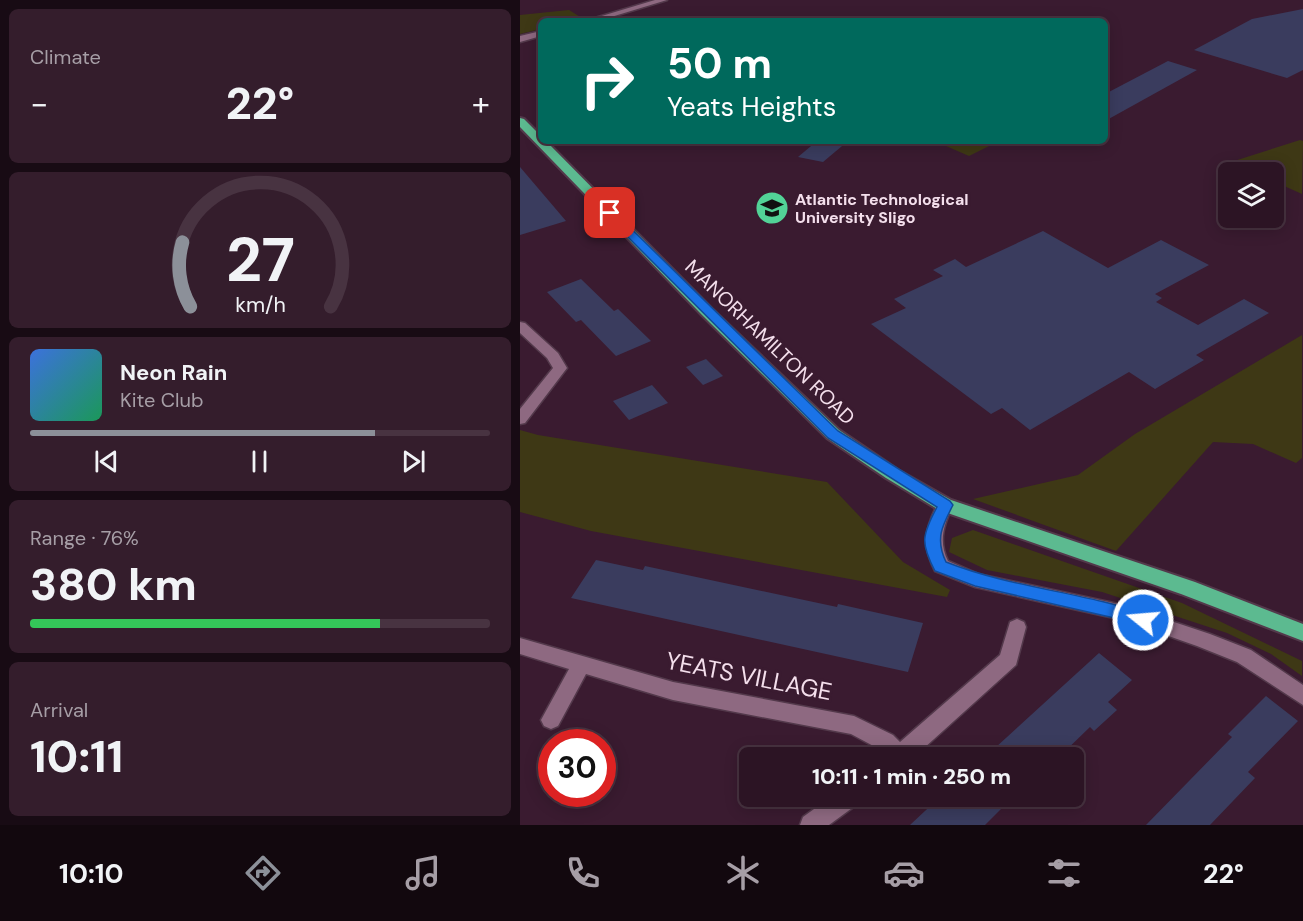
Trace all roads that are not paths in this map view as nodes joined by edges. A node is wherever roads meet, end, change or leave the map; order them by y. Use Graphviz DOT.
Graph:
graph roads {
  1 [pos="663,0"];
  2 [pos="600,18"];
  3 [pos="538,34"];
  4 [pos="520,39"];
  5 [pos="520,121"];
  6 [pos="538,139"];
  7 [pos="543,144"];
  8 [pos="520,326"];
  9 [pos="520,419"];
  10 [pos="945,505"];
  11 [pos="1017,627"];
  12 [pos="1303,633"];
  13 [pos="520,646"];
  14 [pos="581,665"];
  15 [pos="1303,696"];
  16 [pos="551,720"];
  17 [pos="890,747"];
  18 [pos="909,747"];
  19 [pos="836,807"];
  20 [pos="811,825"];
  1 -- 2 [label="street"];
  3 -- 4 [label="street"];
  5 -- 6 [label="highway, MANORHAMILTON ROAD"];
  7 -- 10 [label="highway, MANORHAMILTON ROAD"];
  8 -- 9 [label="street"];
  10 -- 12 [label="highway, MANORHAMILTON ROAD"];
  10 -- 15 [label="street"];
  11 -- 18 [label="street, YEATS VILLAGE"];
  13 -- 14 [label="street, YEATS VILLAGE"];
  14 -- 16 [label="street"];
  14 -- 17 [label="street, YEATS VILLAGE"];
  19 -- 20 [label="street"];
}
